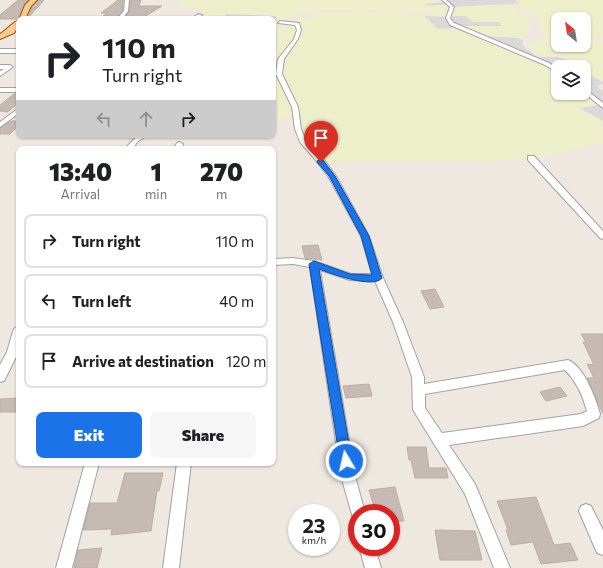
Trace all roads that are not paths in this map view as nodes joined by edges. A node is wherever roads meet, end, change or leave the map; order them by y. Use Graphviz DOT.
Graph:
graph roads {
  1 [pos="34,0"];
  2 [pos="127,0"];
  3 [pos="444,0"];
  4 [pos="23,16"];
  5 [pos="122,16"];
  6 [pos="280,22"];
  7 [pos="16,25"];
  8 [pos="0,37"];
  9 [pos="0,51"];
  10 [pos="16,51"];
  11 [pos="0,67"];
  12 [pos="551,67"];
  13 [pos="0,74"];
  14 [pos="0,90"];
  15 [pos="16,90"];
  16 [pos="591,96"];
  17 [pos="603,106"];
  18 [pos="16,112"];
  19 [pos="0,125"];
  20 [pos="140,138"];
  21 [pos="132,146"];
  22 [pos="531,158"];
  23 [pos="603,236"];
  24 [pos="276,262"];
  25 [pos="314,264"];
  26 [pos="378,278"];
  27 [pos="16,341"];
  28 [pos="0,377"];
  29 [pos="418,390"];
  30 [pos="438,440"];
  31 [pos="91,466"];
  32 [pos="184,466"];
  33 [pos="356,504"];
  34 [pos="586,511"];
  35 [pos="603,547"];
  36 [pos="370,556"];
  37 [pos="64,568"];
  38 [pos="171,568"];
  39 [pos="373,568"];
  40 [pos="502,568"];
  1 -- 4 [label="main road"];
  2 -- 5 [label="street"];
  3 -- 12 [label="street"];
  6 -- 26 [label="street"];
  7 -- 8 [label="main road"];
  9 -- 10 [label="street"];
  11 -- 13 [label="street"];
  14 -- 15 [label="street"];
  16 -- 17 [label="street"];
  18 -- 19 [label="street"];
  20 -- 21 [label="street"];
  22 -- 23 [label="street"];
  24 -- 25 [label="street"];
  25 -- 26 [label="street"];
  25 -- 33 [label="street"];
  26 -- 29 [label="street"];
  27 -- 28 [label="street"];
  29 -- 30 [label="street"];
  29 -- 30 [label="street"];
  30 -- 40 [label="street"];
  31 -- 37 [label="street"];
  32 -- 38 [label="street"];
  34 -- 35 [label="street"];
  36 -- 39 [label="street"];
}
